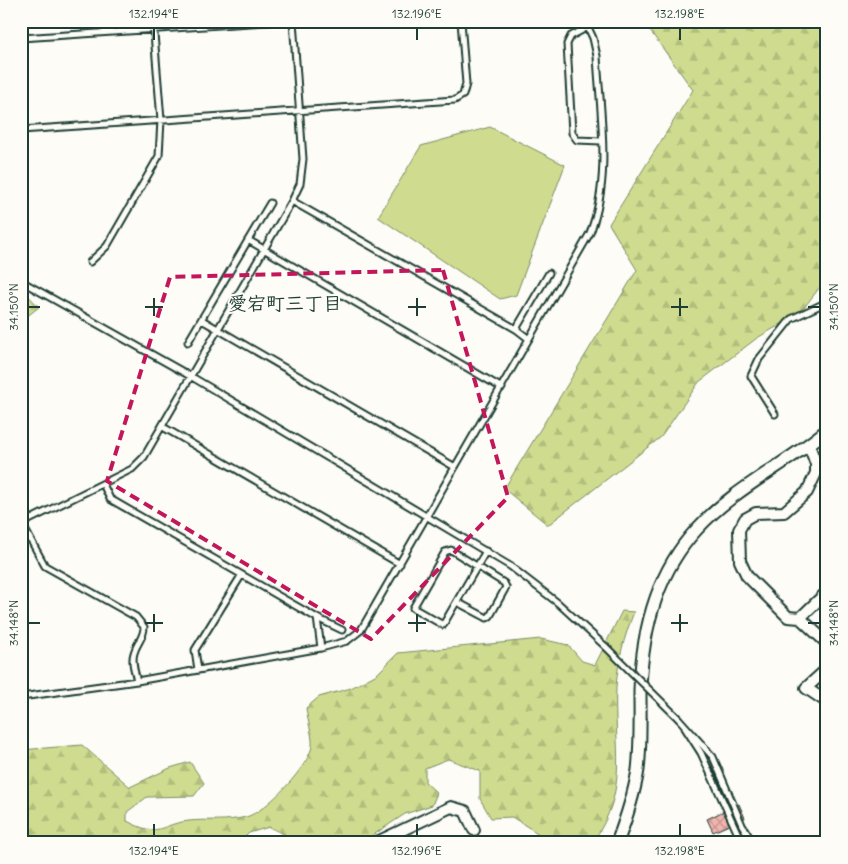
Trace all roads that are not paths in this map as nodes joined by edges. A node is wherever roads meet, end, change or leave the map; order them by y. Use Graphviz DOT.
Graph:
graph roads {
  1 [pos="153,21"];
  2 [pos="281,21"];
  3 [pos="293,21"];
  4 [pos="461,21"];
  5 [pos="584,21"];
  6 [pos="588,27"];
  7 [pos="154,30"];
  8 [pos="21,38"];
  9 [pos="299,110"];
  10 [pos="161,120"];
  11 [pos="21,130"];
  12 [pos="601,141"];
  13 [pos="292,201"];
  14 [pos="270,203"];
  15 [pos="248,240"];
  16 [pos="265,249"];
  17 [pos="90,262"];
  18 [pos="549,273"];
  19 [pos="21,281"];
  20 [pos="827,302"];
  21 [pos="202,320"];
  22 [pos="516,329"];
  23 [pos="218,330"];
  24 [pos="529,339"];
  25 [pos="188,342"];
  26 [pos="192,377"];
  27 [pos="502,388"];
  28 [pos="775,414"];
  29 [pos="163,427"];
  30 [pos="827,430"];
  31 [pos="809,445"];
  32 [pos="455,467"];
  33 [pos="103,484"];
  34 [pos="427,515"];
  35 [pos="22,524"];
  36 [pos="486,551"];
  37 [pos="400,564"];
  38 [pos="477,566"];
  39 [pos="241,576"];
  40 [pos="825,596"];
  41 [pos="456,602"];
  42 [pos="317,618"];
  43 [pos="800,618"];
  44 [pos="342,630"];
  45 [pos="827,644"];
  46 [pos="321,648"];
  47 [pos="198,670"];
  48 [pos="827,670"];
  49 [pos="137,681"];
  50 [pos="21,697"];
  51 [pos="827,702"];
  52 [pos="679,719"];
  53 [pos="474,830"];
  54 [pos="375,843"];
  55 [pos="617,843"];
  56 [pos="742,843"];
  57 [pos="752,843"];
  1 -- 7 [label="lane"];
  2 -- 7 [label="lane"];
  3 -- 9 [label="lane"];
  4 -- 9 [label="lane"];
  5 -- 6 [label="lane"];
  6 -- 12 [label="lane"];
  6 -- 12 [label="lane"];
  7 -- 8 [label="lane"];
  7 -- 10 [label="lane"];
  9 -- 10 [label="lane"];
  9 -- 13 [label="lane"];
  10 -- 11 [label="lane"];
  10 -- 17 [label="lane"];
  12 -- 24 [label="lane"];
  13 -- 16 [label="lane"];
  13 -- 22 [label="lane"];
  14 -- 15 [label="lane"];
  15 -- 16 [label="lane"];
  15 -- 21 [label="lane"];
  16 -- 23 [label="lane"];
  16 -- 27 [label="lane"];
  18 -- 22 [label="lane"];
  19 -- 26 [label="lane"];
  20 -- 28 [label="lane"];
  21 -- 23 [label="lane"];
  21 -- 25 [label="lane"];
  22 -- 24 [label="lane"];
  23 -- 26 [label="lane"];
  23 -- 32 [label="lane"];
  24 -- 27 [label="lane"];
  26 -- 29 [label="lane"];
  26 -- 34 [label="lane"];
  27 -- 32 [label="lane"];
  29 -- 33 [label="lane"];
  29 -- 37 [label="lane"];
  30 -- 31 [label="street"];
  31 -- 43 [label="street"];
  31 -- 55 [label="street"];
  32 -- 34 [label="lane"];
  33 -- 35 [label="lane"];
  33 -- 39 [label="lane"];
  34 -- 36 [label="lane"];
  34 -- 37 [label="lane"];
  35 -- 49 [label="lane"];
  36 -- 38 [label="lane"];
  36 -- 52 [label="lane, bridge"];
  37 -- 46 [label="lane"];
  38 -- 41 [label="lane"];
  38 -- 41 [label="lane"];
  38 -- 41 [label="lane"];
  39 -- 42 [label="lane"];
  39 -- 47 [label="lane"];
  40 -- 43 [label="street"];
  42 -- 44 [label="lane"];
  42 -- 46 [label="lane"];
  43 -- 45 [label="street"];
  46 -- 47 [label="lane"];
  47 -- 49 [label="lane"];
  48 -- 51 [label="street"];
  49 -- 50 [label="lane"];
  52 -- 56 [label="lane"];
  52 -- 57 [label="lane"];
  53 -- 54 [label="street"];
}
